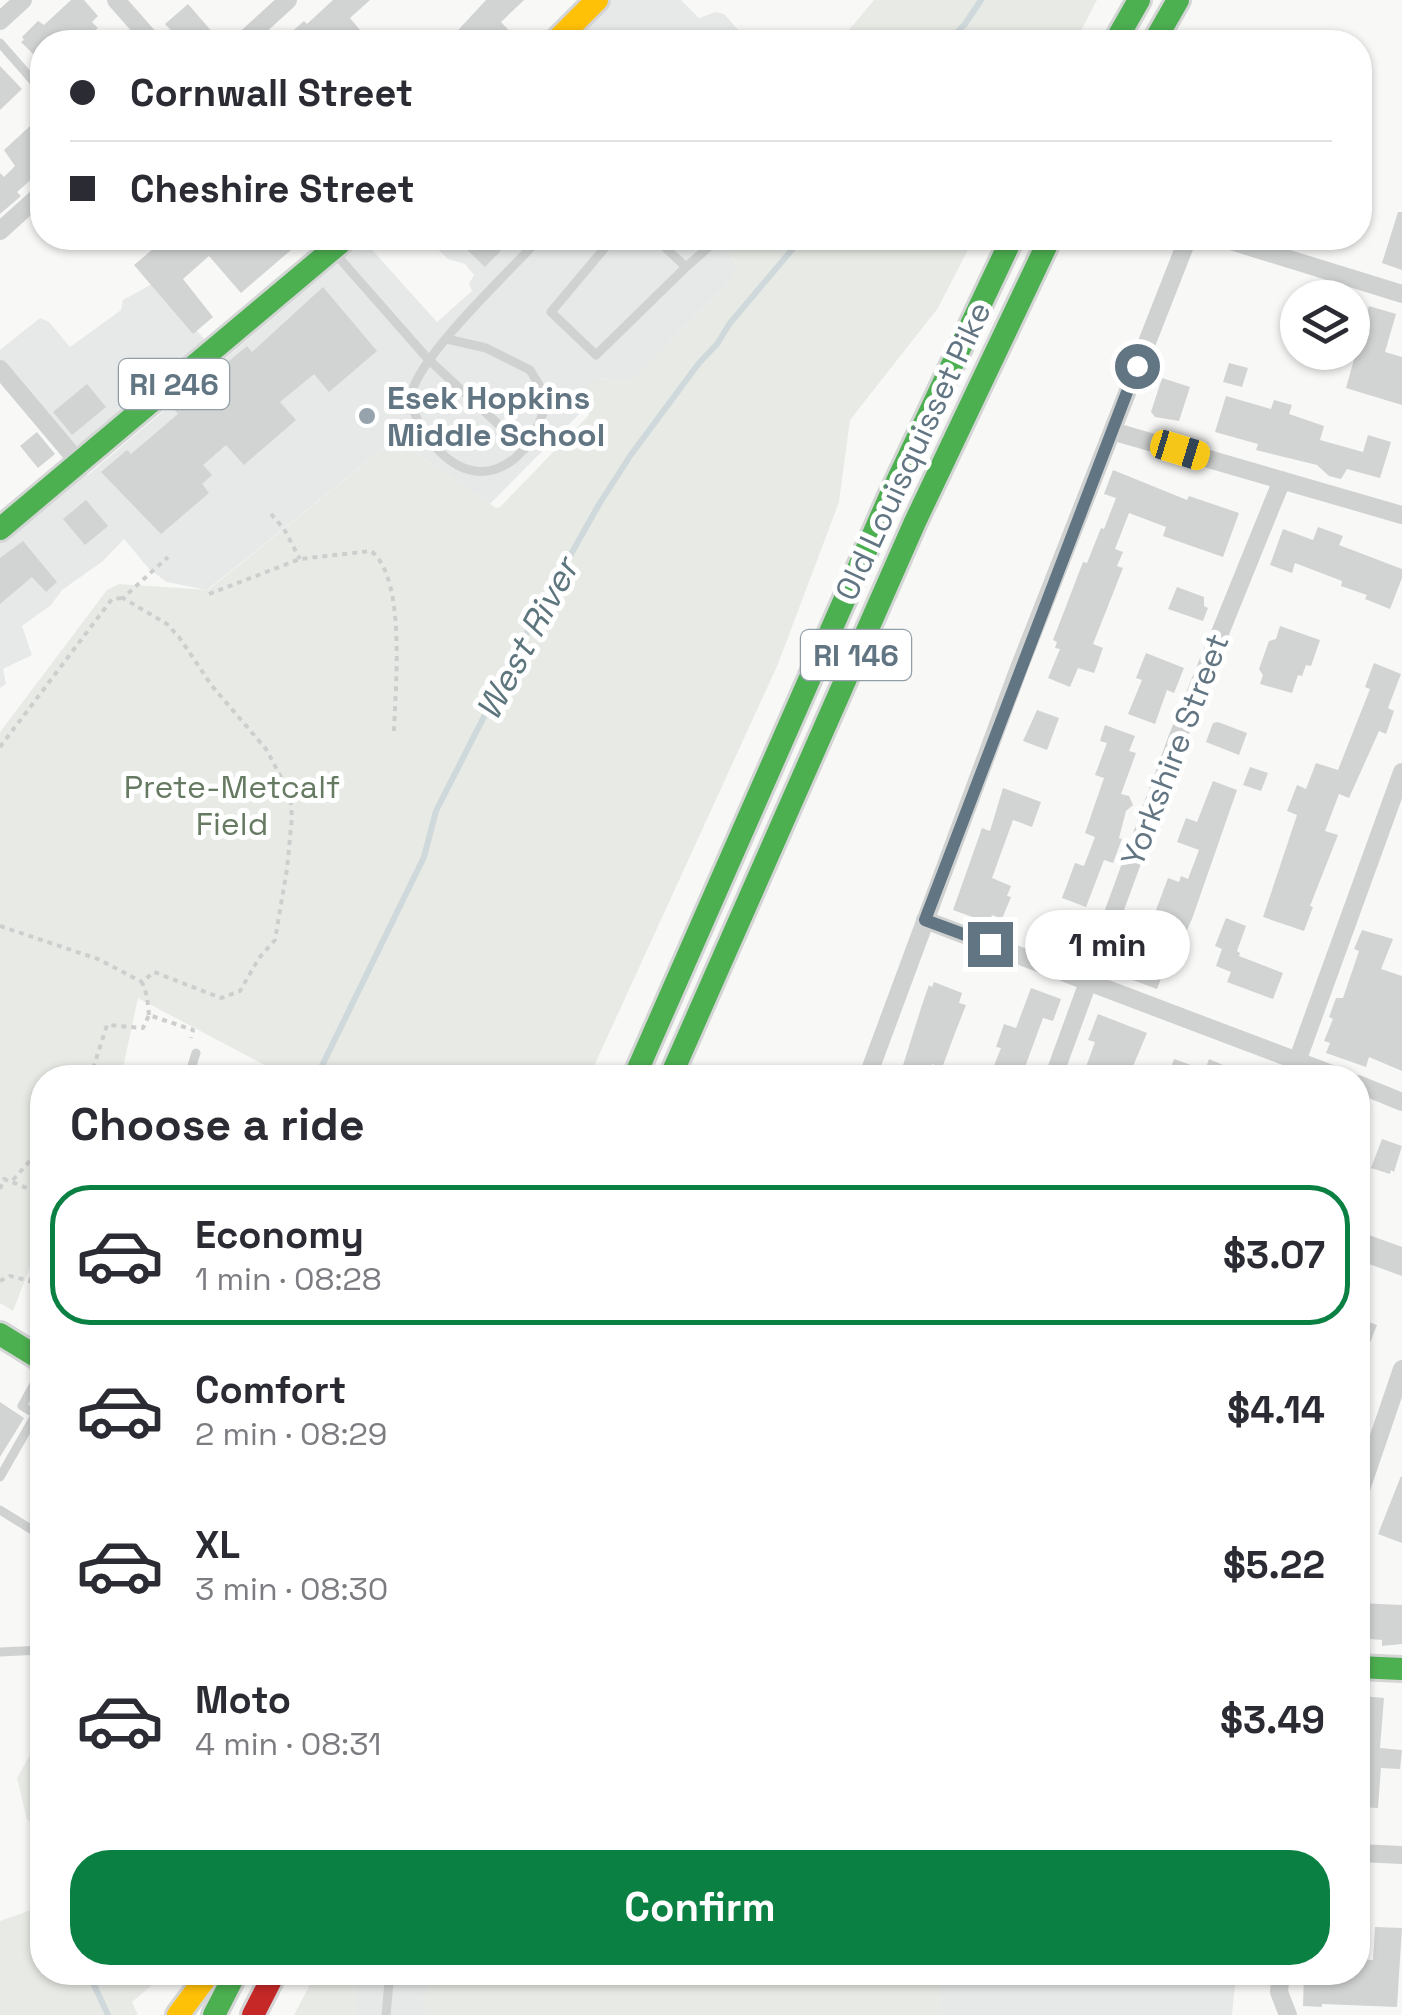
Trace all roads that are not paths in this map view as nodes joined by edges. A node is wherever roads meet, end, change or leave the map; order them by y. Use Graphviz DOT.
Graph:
graph roads {
  1 [pos="24,0"];
  2 [pos="116,0"];
  3 [pos="288,0"];
  4 [pos="598,0"];
  5 [pos="1139,0"];
  6 [pos="1178,0"];
  7 [pos="0,22"];
  8 [pos="142,30"];
  9 [pos="255,30"];
  10 [pos="567,30"];
  11 [pos="1122,30"];
  12 [pos="1161,30"];
  13 [pos="0,43"];
  14 [pos="30,77"];
  15 [pos="30,204"];
  16 [pos="0,231"];
  17 [pos="324,250"];
  18 [pos="339,250"];
  19 [pos="529,250"];
  20 [pos="603,250"];
  21 [pos="668,250"];
  22 [pos="706,250"];
  23 [pos="1006,250"];
  24 [pos="1044,250"];
  25 [pos="1183,250"];
  26 [pos="1260,250"];
  27 [pos="686,267"];
  28 [pos="1402,294"];
  29 [pos="447,339"];
  30 [pos="428,360"];
  31 [pos="0,369"];
  32 [pos="1112,431"];
  33 [pos="525,449"];
  34 [pos="80,464"];
  35 [pos="1282,480"];
  36 [pos="1402,515"];
  37 [pos="0,529"];
  38 [pos="1402,772"];
  39 [pos="925,920"];
  40 [pos="1088,979"];
  41 [pos="196,1053"];
  42 [pos="192,1065"];
  43 [pos="640,1065"];
  44 [pos="676,1065"];
  45 [pos="872,1065"];
  46 [pos="1058,1065"];
  47 [pos="1286,1065"];
  48 [pos="1296,1065"];
  49 [pos="1370,1089"];
  50 [pos="1402,1102"];
  51 [pos="0,1334"];
  52 [pos="30,1353"];
  53 [pos="1402,1368"];
  54 [pos="30,1392"];
  55 [pos="30,1411"];
  56 [pos="30,1430"];
  57 [pos="1370,1440"];
  58 [pos="1378,1443"];
  59 [pos="1370,1465"];
  60 [pos="0,1477"];
  61 [pos="0,1510"];
  62 [pos="30,1529"];
  63 [pos="30,1651"];
  64 [pos="0,1652"];
  65 [pos="1370,1668"];
  66 [pos="1402,1669"];
  67 [pos="1370,1854"];
  68 [pos="1402,1855"];
  69 [pos="200,1985"];
  70 [pos="229,1985"];
  71 [pos="268,1985"];
  72 [pos="389,1985"];
  73 [pos="1281,1985"];
  74 [pos="178,2015"];
  75 [pos="214,2015"];
  76 [pos="253,2015"];
  77 [pos="386,2015"];
  78 [pos="1288,2015"];
  1 -- 7 [label="street"];
  2 -- 8 [label="street"];
  3 -- 9 [label="street"];
  4 -- 10 [label="main road"];
  5 -- 11 [label="main road"];
  6 -- 12 [label="main road"];
  13 -- 14 [label="lane"];
  15 -- 16 [label="street"];
  17 -- 34 [label="main road, RI 246"];
  18 -- 30 [label="lane"];
  19 -- 29 [label="lane"];
  20 -- 27 [label="lane"];
  21 -- 27 [label="lane"];
  22 -- 27 [label="lane"];
  23 -- 43 [label="main road, Old Louisquisset Pike / RI 146"];
  24 -- 44 [label="main road, Old Louisquisset Pike / RI 146"];
  25 -- 32 [label="street"];
  26 -- 28 [label="street"];
  29 -- 30 [label="lane"];
  29 -- 33 [label="lane"];
  30 -- 33 [label="lane"];
  30 -- 33 [label="lane"];
  31 -- 34 [label="street"];
  32 -- 35 [label="street"];
  32 -- 39 [label="street"];
  34 -- 37 [label="main road, RI 246"];
  35 -- 36 [label="street"];
  35 -- 40 [label="street, Yorkshire Street"];
  38 -- 48 [label="street"];
  39 -- 40 [label="street"];
  39 -- 45 [label="street"];
  40 -- 46 [label="street, Yorkshire Street"];
  40 -- 47 [label="street"];
  41 -- 42 [label="lane"];
  49 -- 50 [label="street"];
  51 -- 52 [label="main road"];
  53 -- 58 [label="street"];
  54 -- 55 [label="lane"];
  56 -- 60 [label="lane"];
  57 -- 58 [label="street"];
  58 -- 59 [label="street"];
  61 -- 62 [label="lane"];
  63 -- 64 [label="lane"];
  65 -- 66 [label="main road"];
  67 -- 68 [label="street"];
  69 -- 74 [label="main road"];
  70 -- 75 [label="main road"];
  71 -- 76 [label="main road"];
  72 -- 77 [label="lane"];
  73 -- 78 [label="street"];
}
